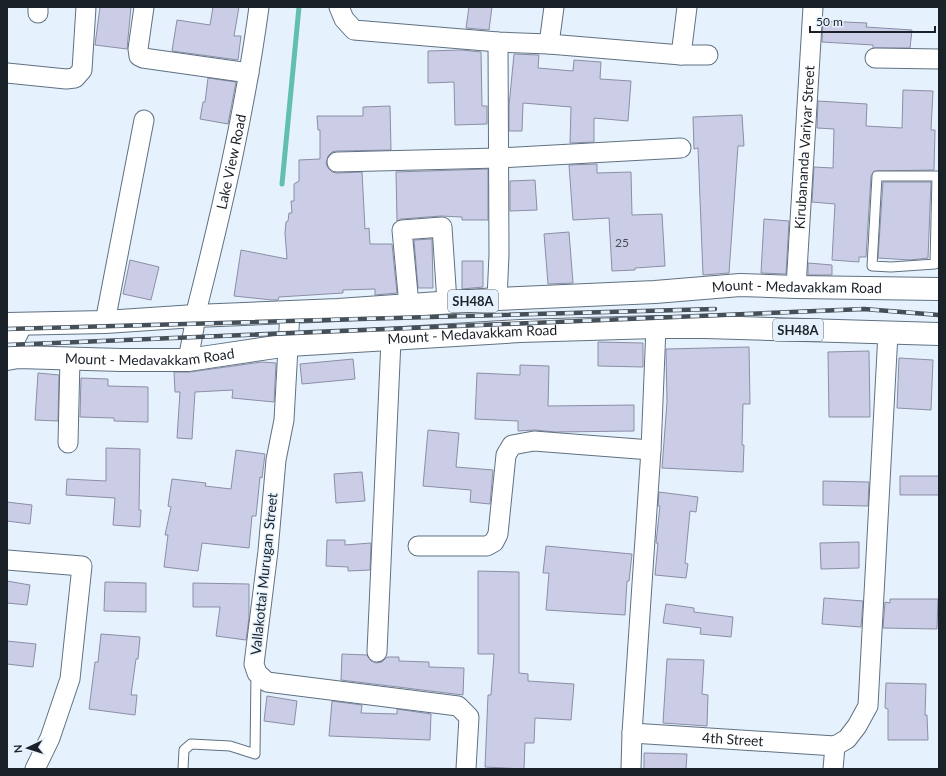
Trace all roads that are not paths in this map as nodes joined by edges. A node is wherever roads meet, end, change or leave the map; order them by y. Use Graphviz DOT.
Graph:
graph roads {
  1 [pos="86,7"];
  2 [pos="144,7"];
  3 [pos="258,7"];
  4 [pos="339,7"];
  5 [pos="554,7"];
  6 [pos="687,7"];
  7 [pos="813,7"];
  8 [pos="498,42"];
  9 [pos="548,44"];
  10 [pos="681,55"];
  11 [pos="708,55"];
  12 [pos="875,58"];
  13 [pos="939,59"];
  14 [pos="7,73"];
  15 [pos="249,73"];
  16 [pos="144,120"];
  17 [pos="681,148"];
  18 [pos="498,158"];
  19 [pos="337,162"];
  20 [pos="892,278"];
  21 [pos="796,287"];
  22 [pos="939,289"];
  23 [pos="497,299"];
  24 [pos="447,302"];
  25 [pos="408,305"];
  26 [pos="290,311"];
  27 [pos="195,316"];
  28 [pos="105,322"];
  29 [pos="15,324"];
  30 [pos="656,327"];
  31 [pos="888,333"];
  32 [pos="939,334"];
  33 [pos="390,340"];
  34 [pos="289,345"];
  35 [pos="7,356"];
  36 [pos="7,359"];
  37 [pos="70,359"];
  38 [pos="188,360"];
  39 [pos="68,443"];
  40 [pos="650,450"];
  41 [pos="418,546"];
  42 [pos="7,560"];
  43 [pos="377,652"];
  44 [pos="256,670"];
  45 [pos="632,733"];
  46 [pos="835,746"];
  47 [pos="35,769"];
  48 [pos="184,769"];
  49 [pos="466,769"];
  50 [pos="631,769"];
  51 [pos="833,769"];
  1 -- 14 [label="street"];
  2 -- 15 [label="street"];
  3 -- 15 [label="street, Lake View Road"];
  4 -- 8 [label="street"];
  5 -- 9 [label="street"];
  6 -- 10 [label="street"];
  7 -- 21 [label="street, Kirubananda Variyar Street"];
  8 -- 9 [label="street"];
  8 -- 18 [label="street"];
  9 -- 10 [label="street"];
  10 -- 11 [label="street"];
  12 -- 13 [label="street"];
  15 -- 27 [label="street, Lake View Road"];
  16 -- 28 [label="street"];
  17 -- 18 [label="street"];
  18 -- 19 [label="street"];
  18 -- 23 [label="street"];
  20 -- 20 [label="lane"];
  20 -- 21 [label="main road, Mount - Medavakkam Road / SH48A"];
  20 -- 22 [label="main road, Mount - Medavakkam Road / SH48A"];
  21 -- 23 [label="main road, Mount - Medavakkam Road / SH48A"];
  23 -- 24 [label="main road, Mount - Medavakkam Road / SH48A"];
  24 -- 25 [label="main road, Mount - Medavakkam Road / SH48A"];
  24 -- 25 [label="street"];
  25 -- 26 [label="main road, Mount - Medavakkam Road / SH48A"];
  26 -- 27 [label="main road, Mount - Medavakkam Road / SH48A"];
  26 -- 34 [label="street, Vallakottai Murugan Street"];
  27 -- 28 [label="main road, Mount - Medavakkam Road / SH48A"];
  27 -- 38 [label="street, Lake View Road"];
  28 -- 29 [label="main road, Mount - Medavakkam Road / SH48A"];
  29 -- 35 [label="street"];
  30 -- 31 [label="main road, Mount - Medavakkam Road / SH48A"];
  30 -- 33 [label="main road, Mount - Medavakkam Road / SH48A"];
  30 -- 40 [label="street"];
  31 -- 32 [label="main road, Mount - Medavakkam Road / SH48A"];
  31 -- 46 [label="street"];
  33 -- 34 [label="main road, Mount - Medavakkam Road / SH48A"];
  33 -- 43 [label="street"];
  34 -- 38 [label="main road, Mount - Medavakkam Road / SH48A"];
  34 -- 44 [label="street, Vallakottai Murugan Street"];
  36 -- 37 [label="main road, Mount - Medavakkam Road / SH48A"];
  37 -- 38 [label="main road, Mount - Medavakkam Road / SH48A"];
  37 -- 39 [label="street"];
  40 -- 41 [label="street"];
  40 -- 45 [label="street"];
  42 -- 47 [label="street"];
  44 -- 48 [label="lane"];
  44 -- 49 [label="street, Vallakottai Murugan Street"];
  45 -- 46 [label="street, 4th Street"];
  45 -- 50 [label="street"];
  46 -- 51 [label="street"];
}
